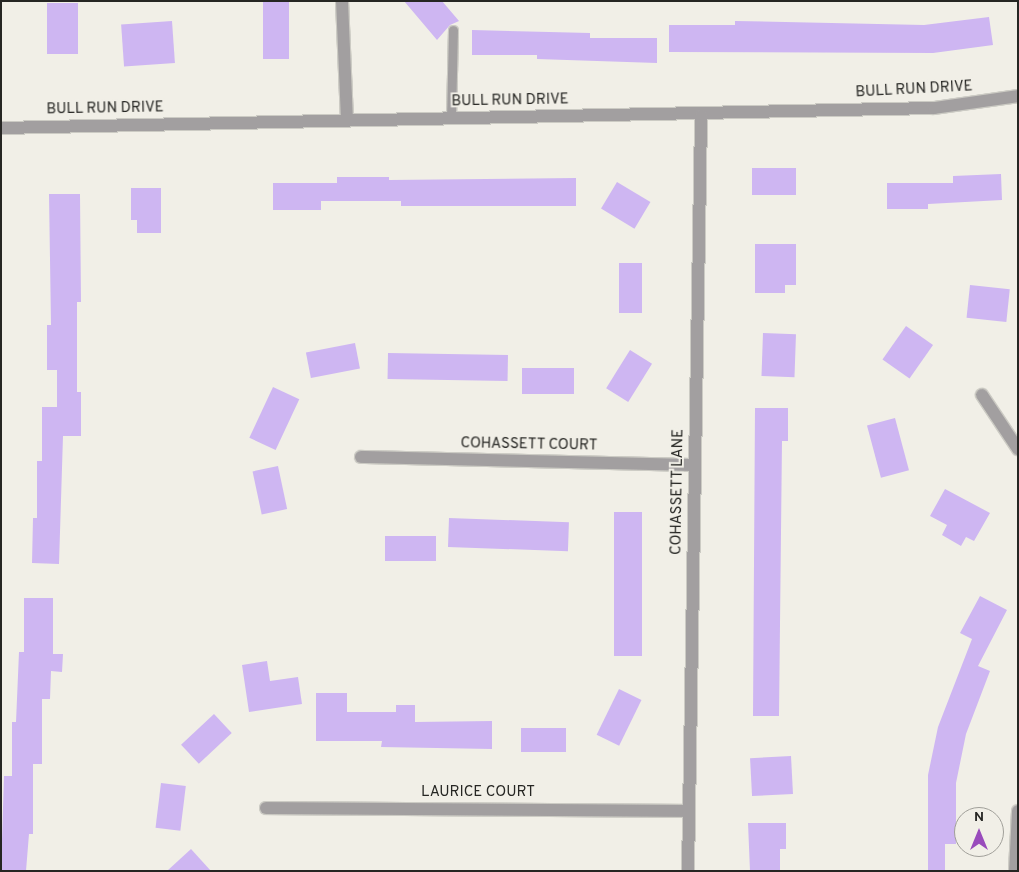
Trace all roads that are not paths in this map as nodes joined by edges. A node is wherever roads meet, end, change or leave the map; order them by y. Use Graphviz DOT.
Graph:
graph roads {
  1 [pos="342,1"];
  2 [pos="454,30"];
  3 [pos="1018,96"];
  4 [pos="701,115"];
  5 [pos="451,118"];
  6 [pos="347,120"];
  7 [pos="1,128"];
  8 [pos="982,394"];
  9 [pos="1018,449"];
  10 [pos="361,457"];
  11 [pos="695,465"];
  12 [pos="266,808"];
  13 [pos="689,811"];
  14 [pos="1018,811"];
  15 [pos="688,871"];
  16 [pos="1015,871"];
  1 -- 6 [label="street"];
  2 -- 5 [label="lane"];
  3 -- 4 [label="street, BULL RUN DRIVE"];
  4 -- 5 [label="street, BULL RUN DRIVE"];
  4 -- 11 [label="street, COHASSETT LANE"];
  5 -- 6 [label="street, BULL RUN DRIVE"];
  6 -- 7 [label="street, BULL RUN DRIVE"];
  8 -- 9 [label="street"];
  10 -- 11 [label="street, COHASSETT COURT"];
  11 -- 13 [label="street, COHASSETT LANE"];
  12 -- 13 [label="street, LAURICE COURT"];
  13 -- 15 [label="street, COHASSETT LANE"];
  14 -- 16 [label="street"];
}
